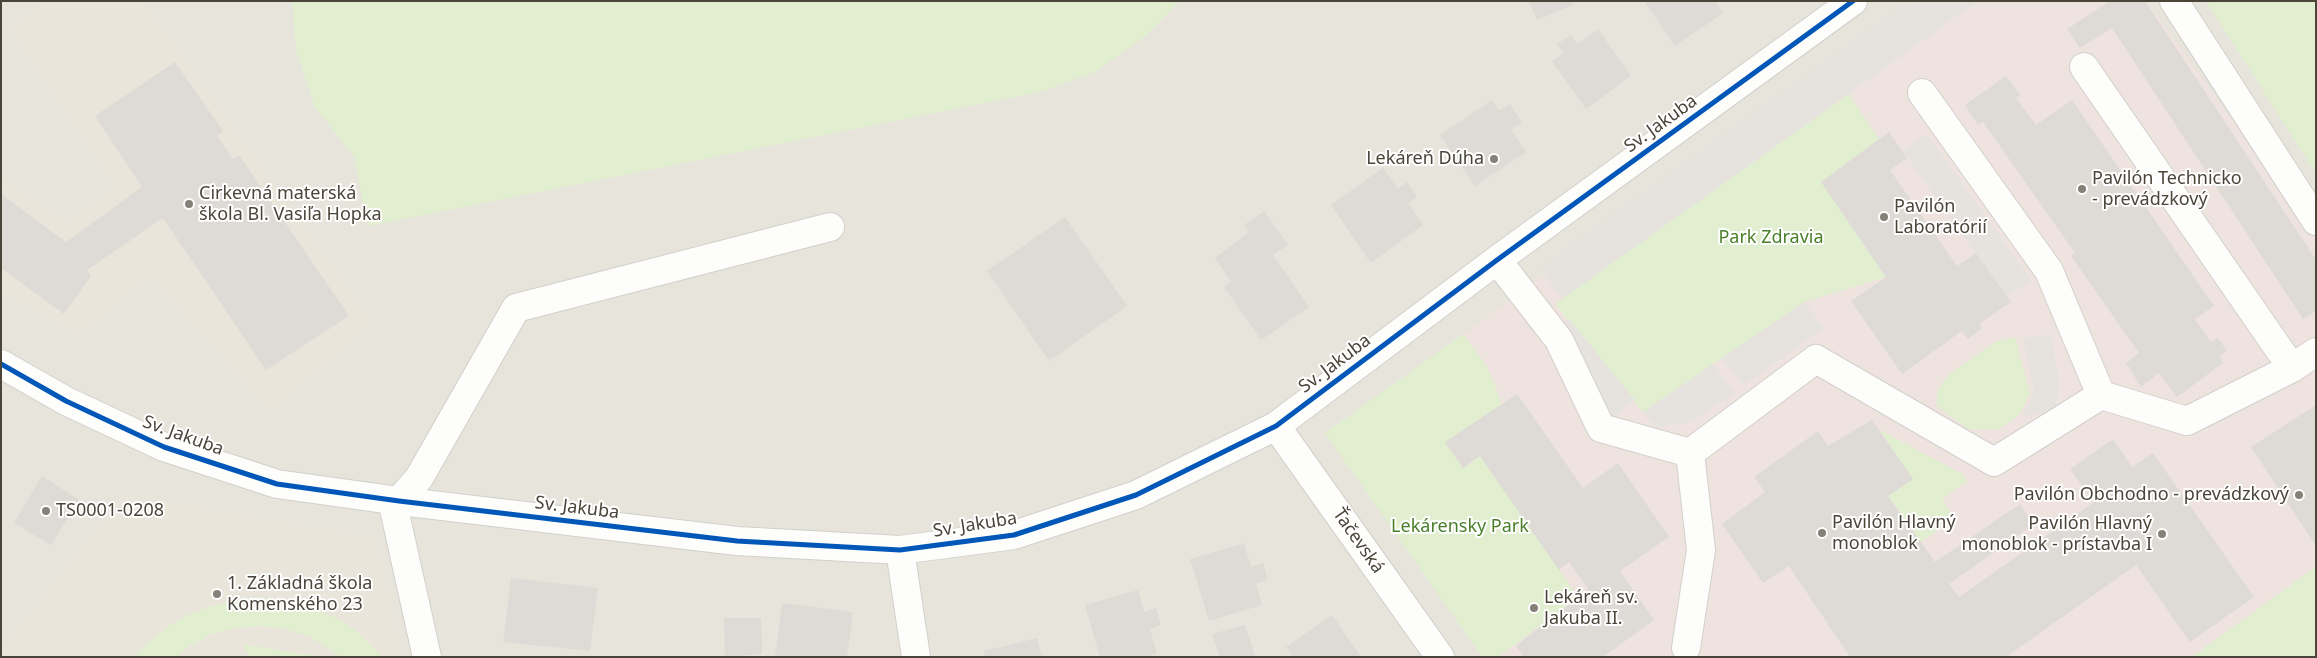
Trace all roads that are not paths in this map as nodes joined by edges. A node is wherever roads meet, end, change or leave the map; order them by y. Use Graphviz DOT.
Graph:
graph roads {
  1 [pos="1853,1"];
  2 [pos="2174,1"];
  3 [pos="2084,67"];
  4 [pos="1922,93"];
  5 [pos="2316,221"];
  6 [pos="830,227"];
  7 [pos="1497,260"];
  8 [pos="2316,352"];
  9 [pos="1,364"];
  10 [pos="2292,368"];
  11 [pos="2101,395"];
  12 [pos="1276,426"];
  13 [pos="1690,453"];
  14 [pos="395,500"];
  15 [pos="900,550"];
  16 [pos="1686,648"];
  17 [pos="427,657"];
  18 [pos="916,657"];
  19 [pos="1440,657"];
  1 -- 7 [label="street, Sv. Jakuba"];
  2 -- 5 [label="street"];
  3 -- 10 [label="street"];
  4 -- 11 [label="street"];
  6 -- 14 [label="street"];
  7 -- 12 [label="street, Sv. Jakuba"];
  7 -- 13 [label="street"];
  8 -- 10 [label="street"];
  9 -- 14 [label="street, Sv. Jakuba"];
  10 -- 11 [label="street"];
  11 -- 13 [label="street"];
  12 -- 15 [label="street, Sv. Jakuba"];
  12 -- 19 [label="street, Ťačevská"];
  13 -- 16 [label="street"];
  14 -- 15 [label="street, Sv. Jakuba"];
  14 -- 17 [label="street"];
  15 -- 18 [label="street"];
}
